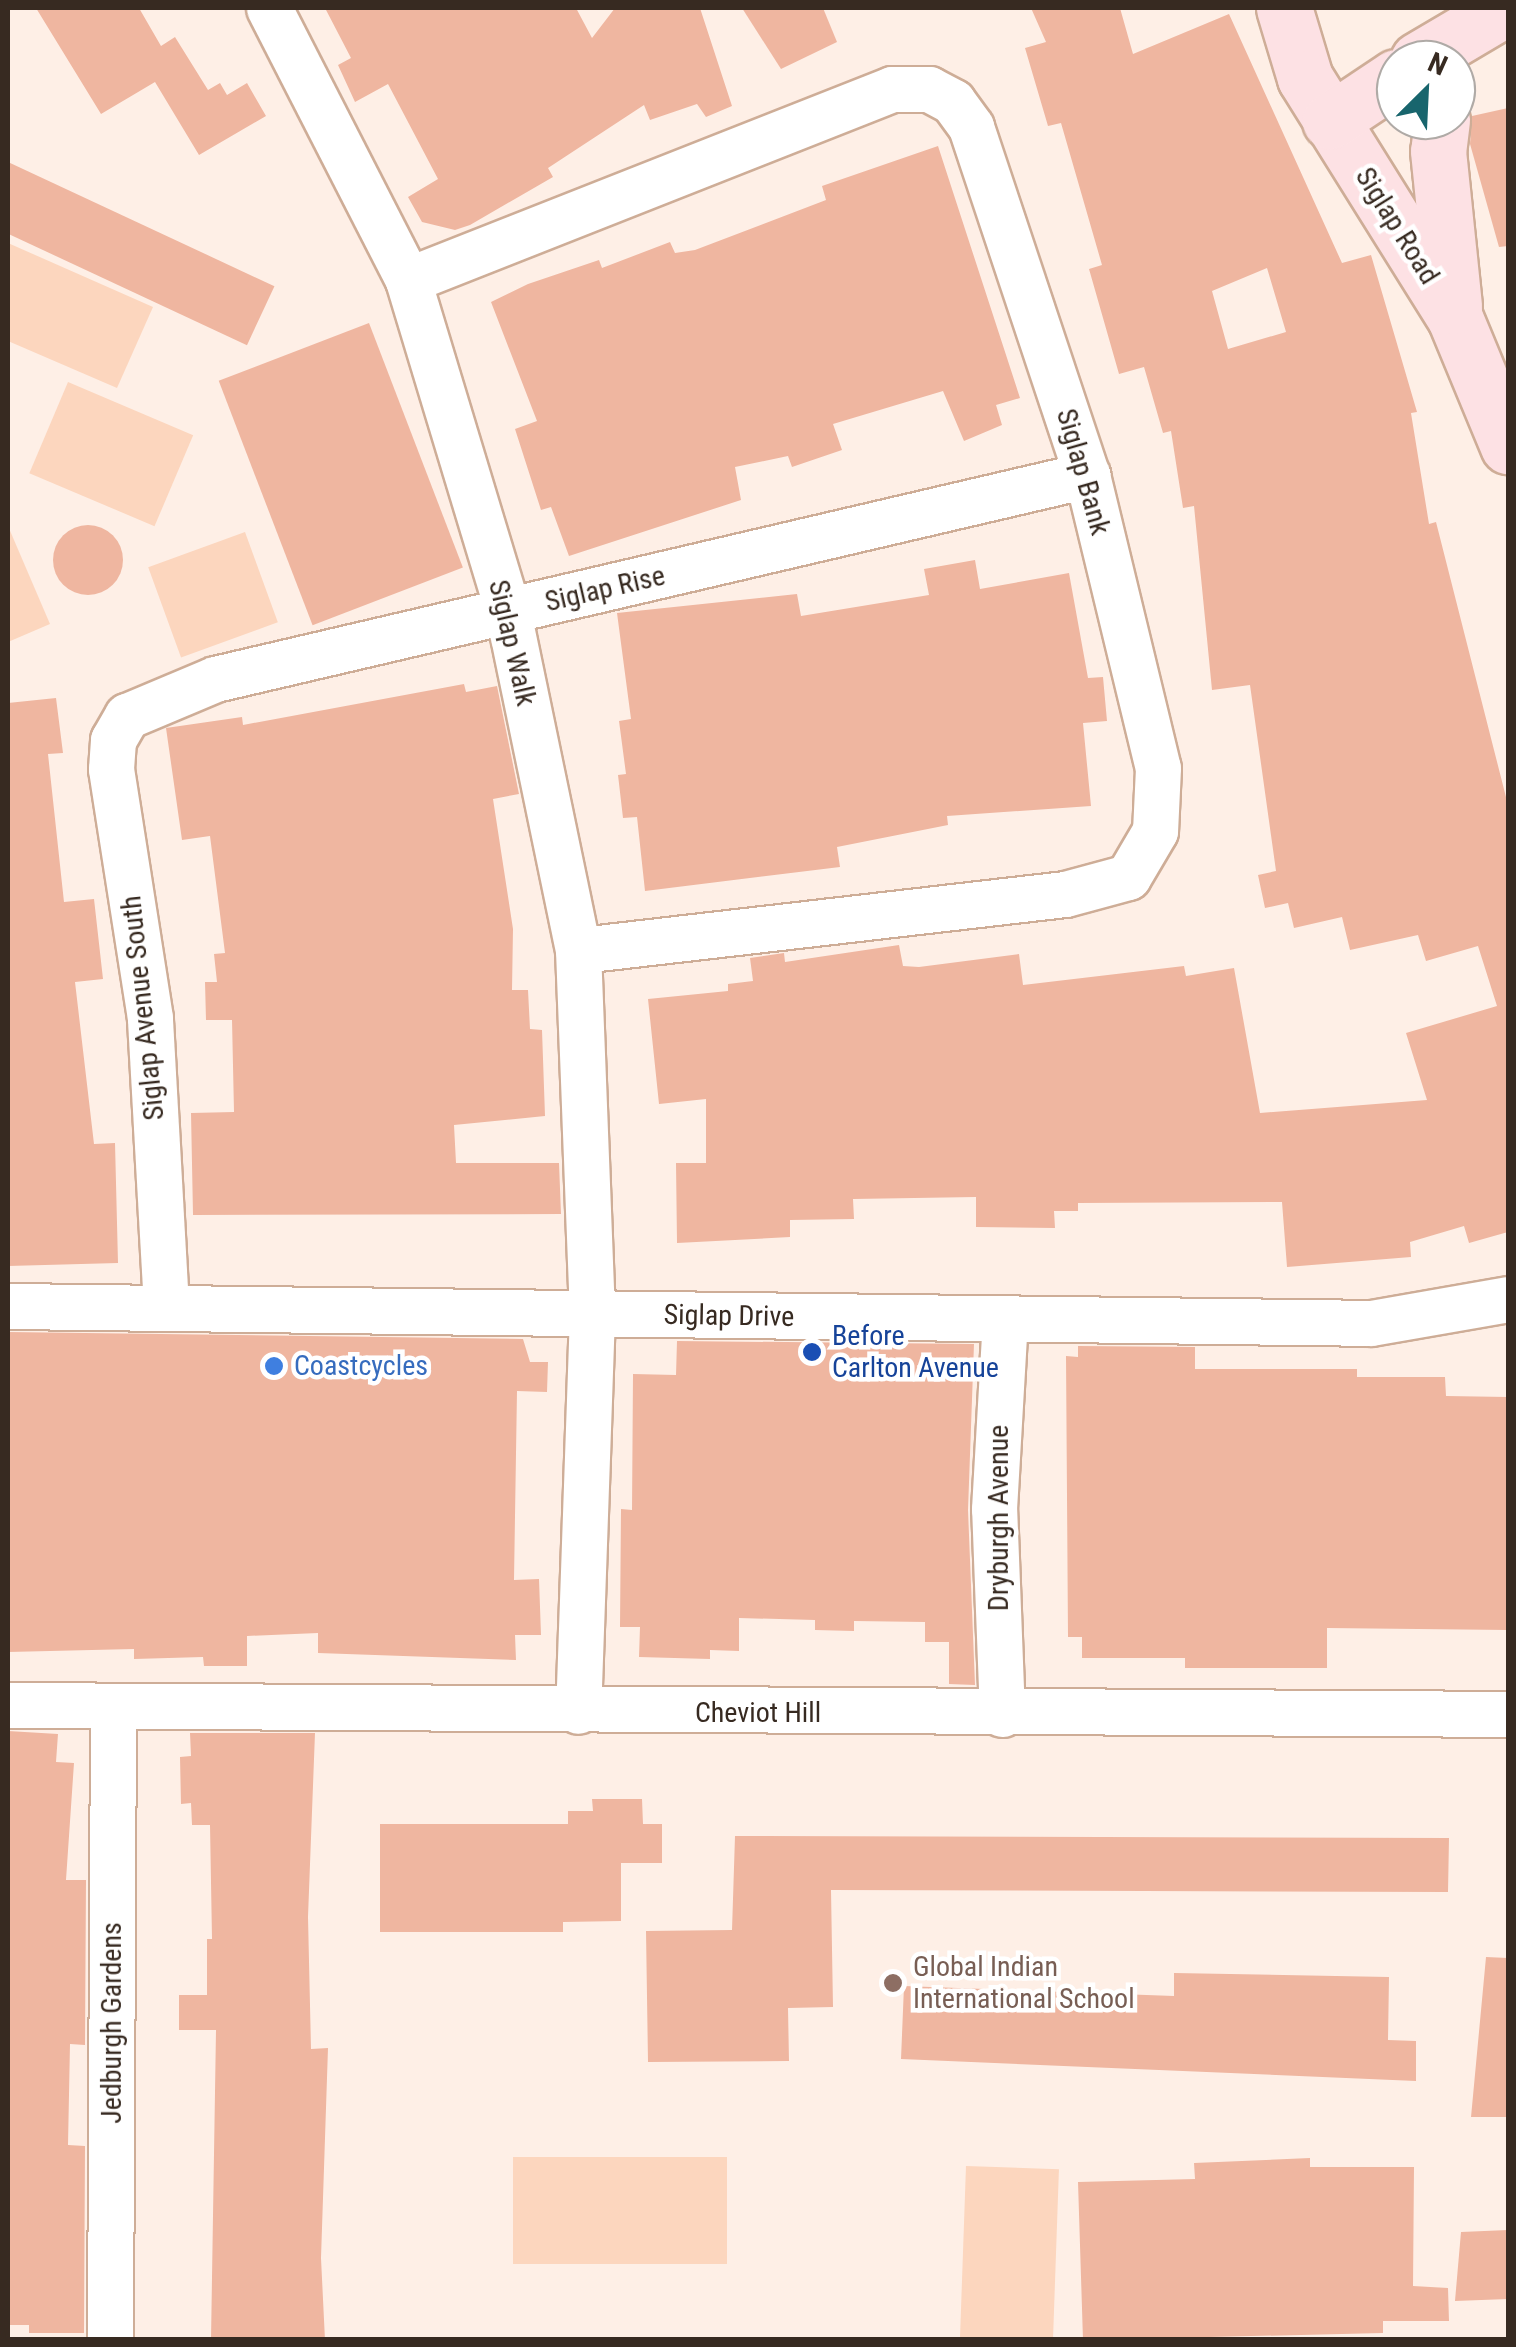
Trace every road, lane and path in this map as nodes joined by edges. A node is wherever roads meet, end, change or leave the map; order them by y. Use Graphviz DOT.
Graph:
graph roads {
  1 [pos="1284,8"];
  2 [pos="1505,8"];
  3 [pos="274,9"];
  4 [pos="1451,40"];
  5 [pos="1476,54"];
  6 [pos="1376,90"];
  7 [pos="1330,121"];
  8 [pos="1440,140"];
  9 [pos="408,280"];
  10 [pos="1456,318"];
  11 [pos="1508,446"];
  12 [pos="1087,474"];
  13 [pos="508,612"];
  14 [pos="127,716"];
  15 [pos="578,950"];
  16 [pos="1508,1299"];
  17 [pos="8,1306"];
  18 [pos="166,1306"];
  19 [pos="592,1314"];
  20 [pos="1004,1321"];
  21 [pos="8,1705"];
  22 [pos="114,1708"];
  23 [pos="578,1711"];
  24 [pos="1002,1714"];
  25 [pos="1508,1714"];
  26 [pos="110,2340"];
  1 -- 7 [label="main road, Siglap Road"];
  2 -- 4 [label="main road"];
  2 -- 5 [label="main road"];
  3 -- 9 [label="street, Siglap Walk"];
  6 -- 7 [label="main road"];
  7 -- 10 [label="main road, Siglap Road"];
  8 -- 10 [label="main road"];
  9 -- 12 [label="street, Siglap Bank"];
  9 -- 13 [label="street, Siglap Walk"];
  10 -- 11 [label="main road, Siglap Road"];
  12 -- 13 [label="street, Siglap Rise"];
  12 -- 15 [label="street, Siglap Bank"];
  13 -- 14 [label="street, Siglap Rise"];
  13 -- 15 [label="street, Siglap Walk"];
  14 -- 18 [label="street, Siglap Avenue South"];
  15 -- 19 [label="street, Siglap Walk"];
  16 -- 20 [label="street, Siglap Drive"];
  17 -- 18 [label="street, Siglap Drive"];
  18 -- 19 [label="street, Siglap Drive"];
  19 -- 20 [label="street, Siglap Drive"];
  19 -- 23 [label="street, Siglap Walk"];
  20 -- 24 [label="street, Dryburgh Avenue"];
  21 -- 22 [label="street, Cheviot Hill"];
  22 -- 23 [label="street, Cheviot Hill"];
  22 -- 26 [label="street, Jedburgh Gardens"];
  23 -- 24 [label="street, Cheviot Hill"];
  24 -- 25 [label="street, Cheviot Hill"];
}
